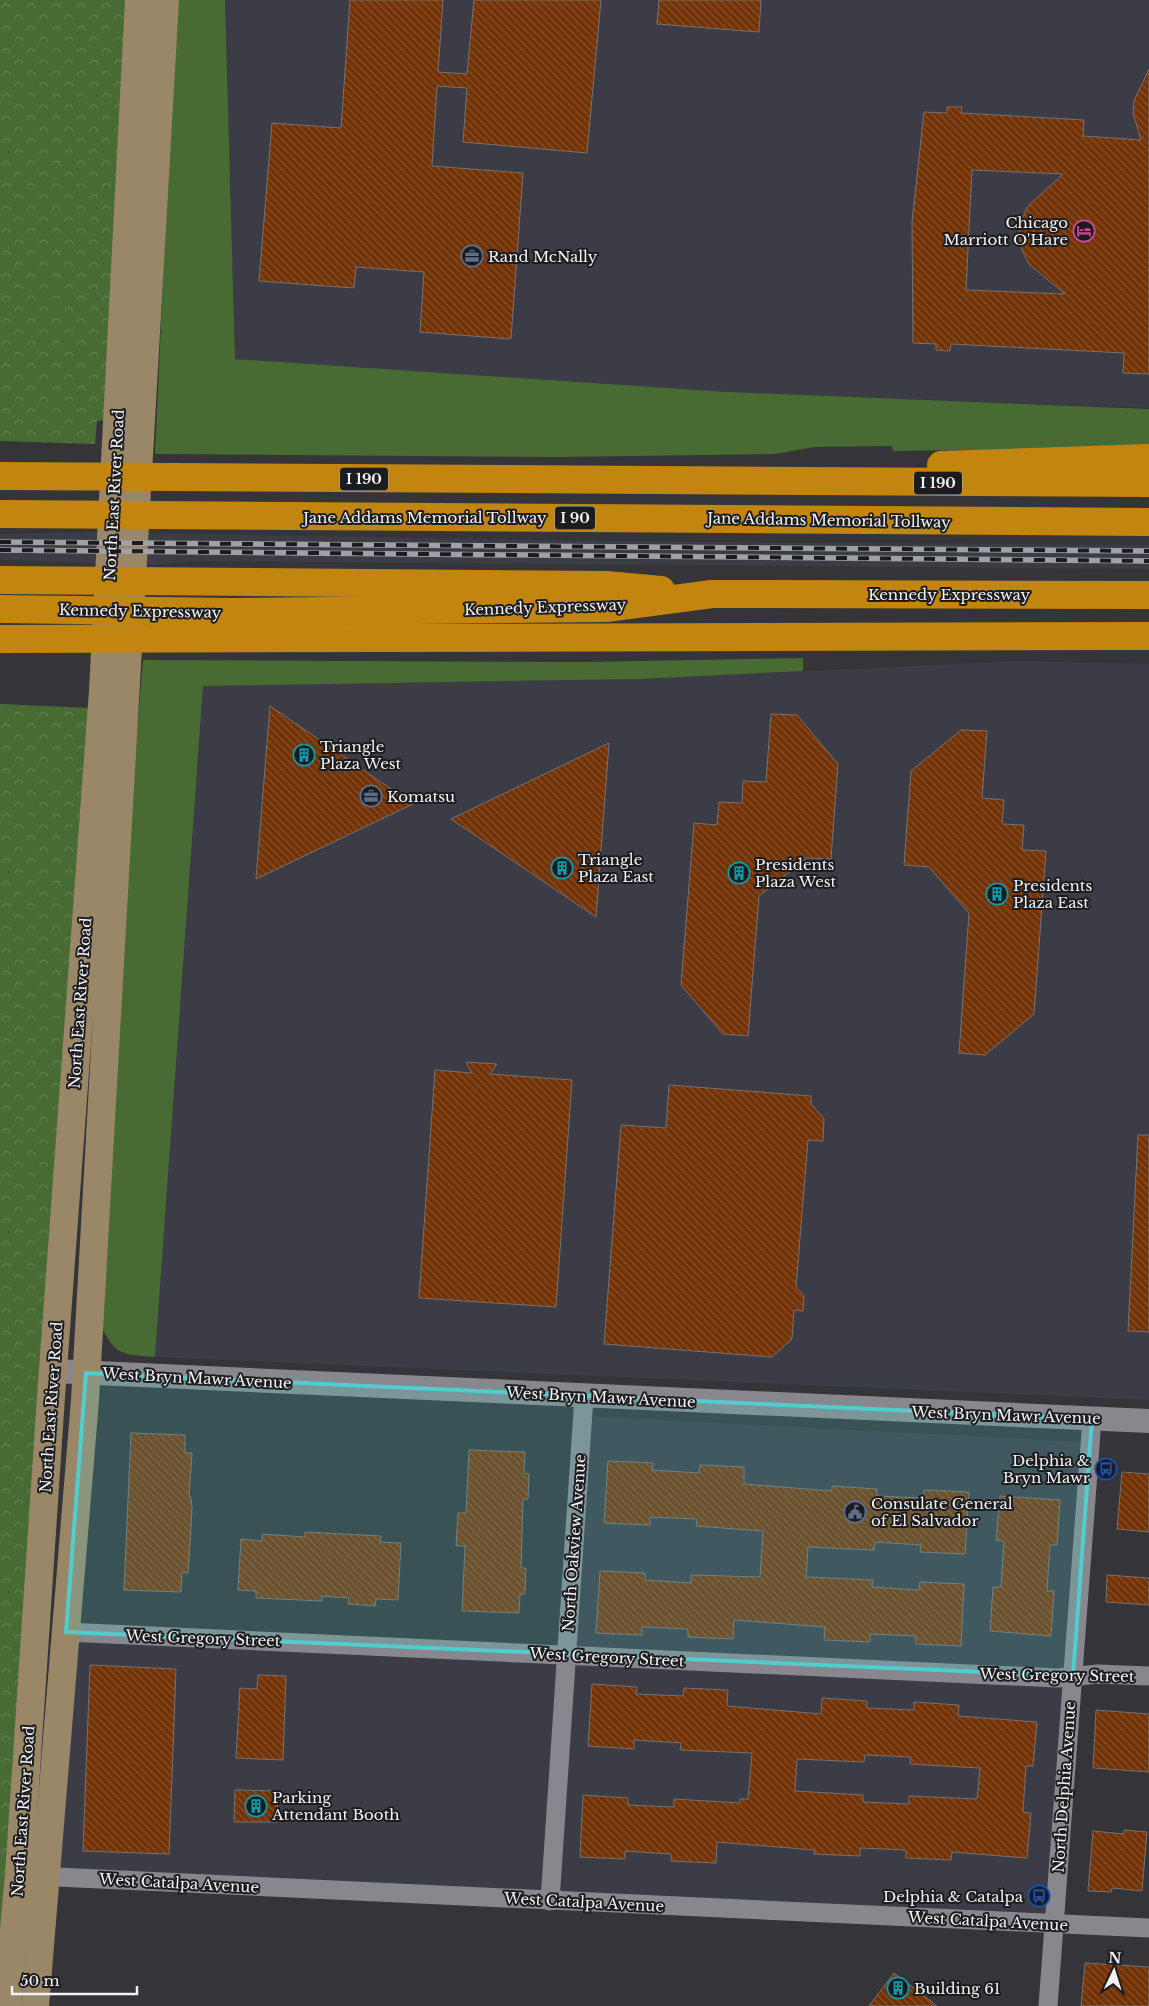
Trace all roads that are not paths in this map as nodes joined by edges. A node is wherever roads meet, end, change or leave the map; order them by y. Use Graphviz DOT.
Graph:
graph roads {
  1 [pos="139,0"];
  2 [pos="165,0"];
  3 [pos="128,444"];
  4 [pos="1149,458"];
  5 [pos="0,476"];
  6 [pos="728,480"];
  7 [pos="1149,483"];
  8 [pos="0,514"];
  9 [pos="1149,522"];
  10 [pos="0,580"];
  11 [pos="712,594"];
  12 [pos="1149,595"];
  13 [pos="0,610"];
  14 [pos="1149,636"];
  15 [pos="0,639"];
  16 [pos="114,691"];
  17 [pos="53,1371"];
  18 [pos="86,1372"];
  19 [pos="584,1396"];
  20 [pos="1092,1419"];
  21 [pos="1149,1421"];
  22 [pos="66,1632"];
  23 [pos="566,1655"];
  24 [pos="1073,1676"];
  25 [pos="1149,1676"];
  26 [pos="19,1875"];
  27 [pos="46,1876"];
  28 [pos="550,1901"];
  29 [pos="1054,1924"];
  30 [pos="1149,1928"];
  31 [pos="8,2006"];
  32 [pos="35,2006"];
  33 [pos="1048,2006"];
  1 -- 3 [label="main road, North East River Road"];
  2 -- 3 [label="main road, North East River Road"];
  3 -- 16 [label="main road, North East River Road"];
  4 -- 6 [label="highway"];
  5 -- 6 [label="highway, I 190"];
  6 -- 7 [label="highway, I 190"];
  8 -- 9 [label="highway, Jane Addams Memorial Tollway / I 90"];
  10 -- 11 [label="highway"];
  11 -- 12 [label="highway, Kennedy Expressway"];
  11 -- 13 [label="highway, Kennedy Expressway"];
  14 -- 15 [label="highway"];
  16 -- 17 [label="main road, North East River Road"];
  16 -- 18 [label="main road, North East River Road"];
  17 -- 18 [label="street, West Bryn Mawr Avenue"];
  17 -- 26 [label="main road, North East River Road"];
  18 -- 19 [label="street, West Bryn Mawr Avenue"];
  18 -- 22 [label="main road, North East River Road"];
  19 -- 20 [label="street, West Bryn Mawr Avenue"];
  19 -- 23 [label="street, North Oakview Avenue"];
  20 -- 21 [label="street, West Bryn Mawr Avenue"];
  20 -- 24 [label="street, North Delphia Avenue"];
  22 -- 23 [label="street, West Gregory Street"];
  22 -- 27 [label="main road, North East River Road"];
  23 -- 24 [label="street, West Gregory Street"];
  23 -- 28 [label="street, North Oakview Avenue"];
  24 -- 25 [label="street, West Gregory Street"];
  24 -- 29 [label="street, North Delphia Avenue"];
  26 -- 27 [label="street, West Catalpa Avenue"];
  26 -- 31 [label="main road, North East River Road"];
  27 -- 28 [label="street, West Catalpa Avenue"];
  27 -- 32 [label="main road, North East River Road"];
  28 -- 29 [label="street, West Catalpa Avenue"];
  29 -- 30 [label="street, West Catalpa Avenue"];
  29 -- 33 [label="street, North Delphia Avenue"];
}
